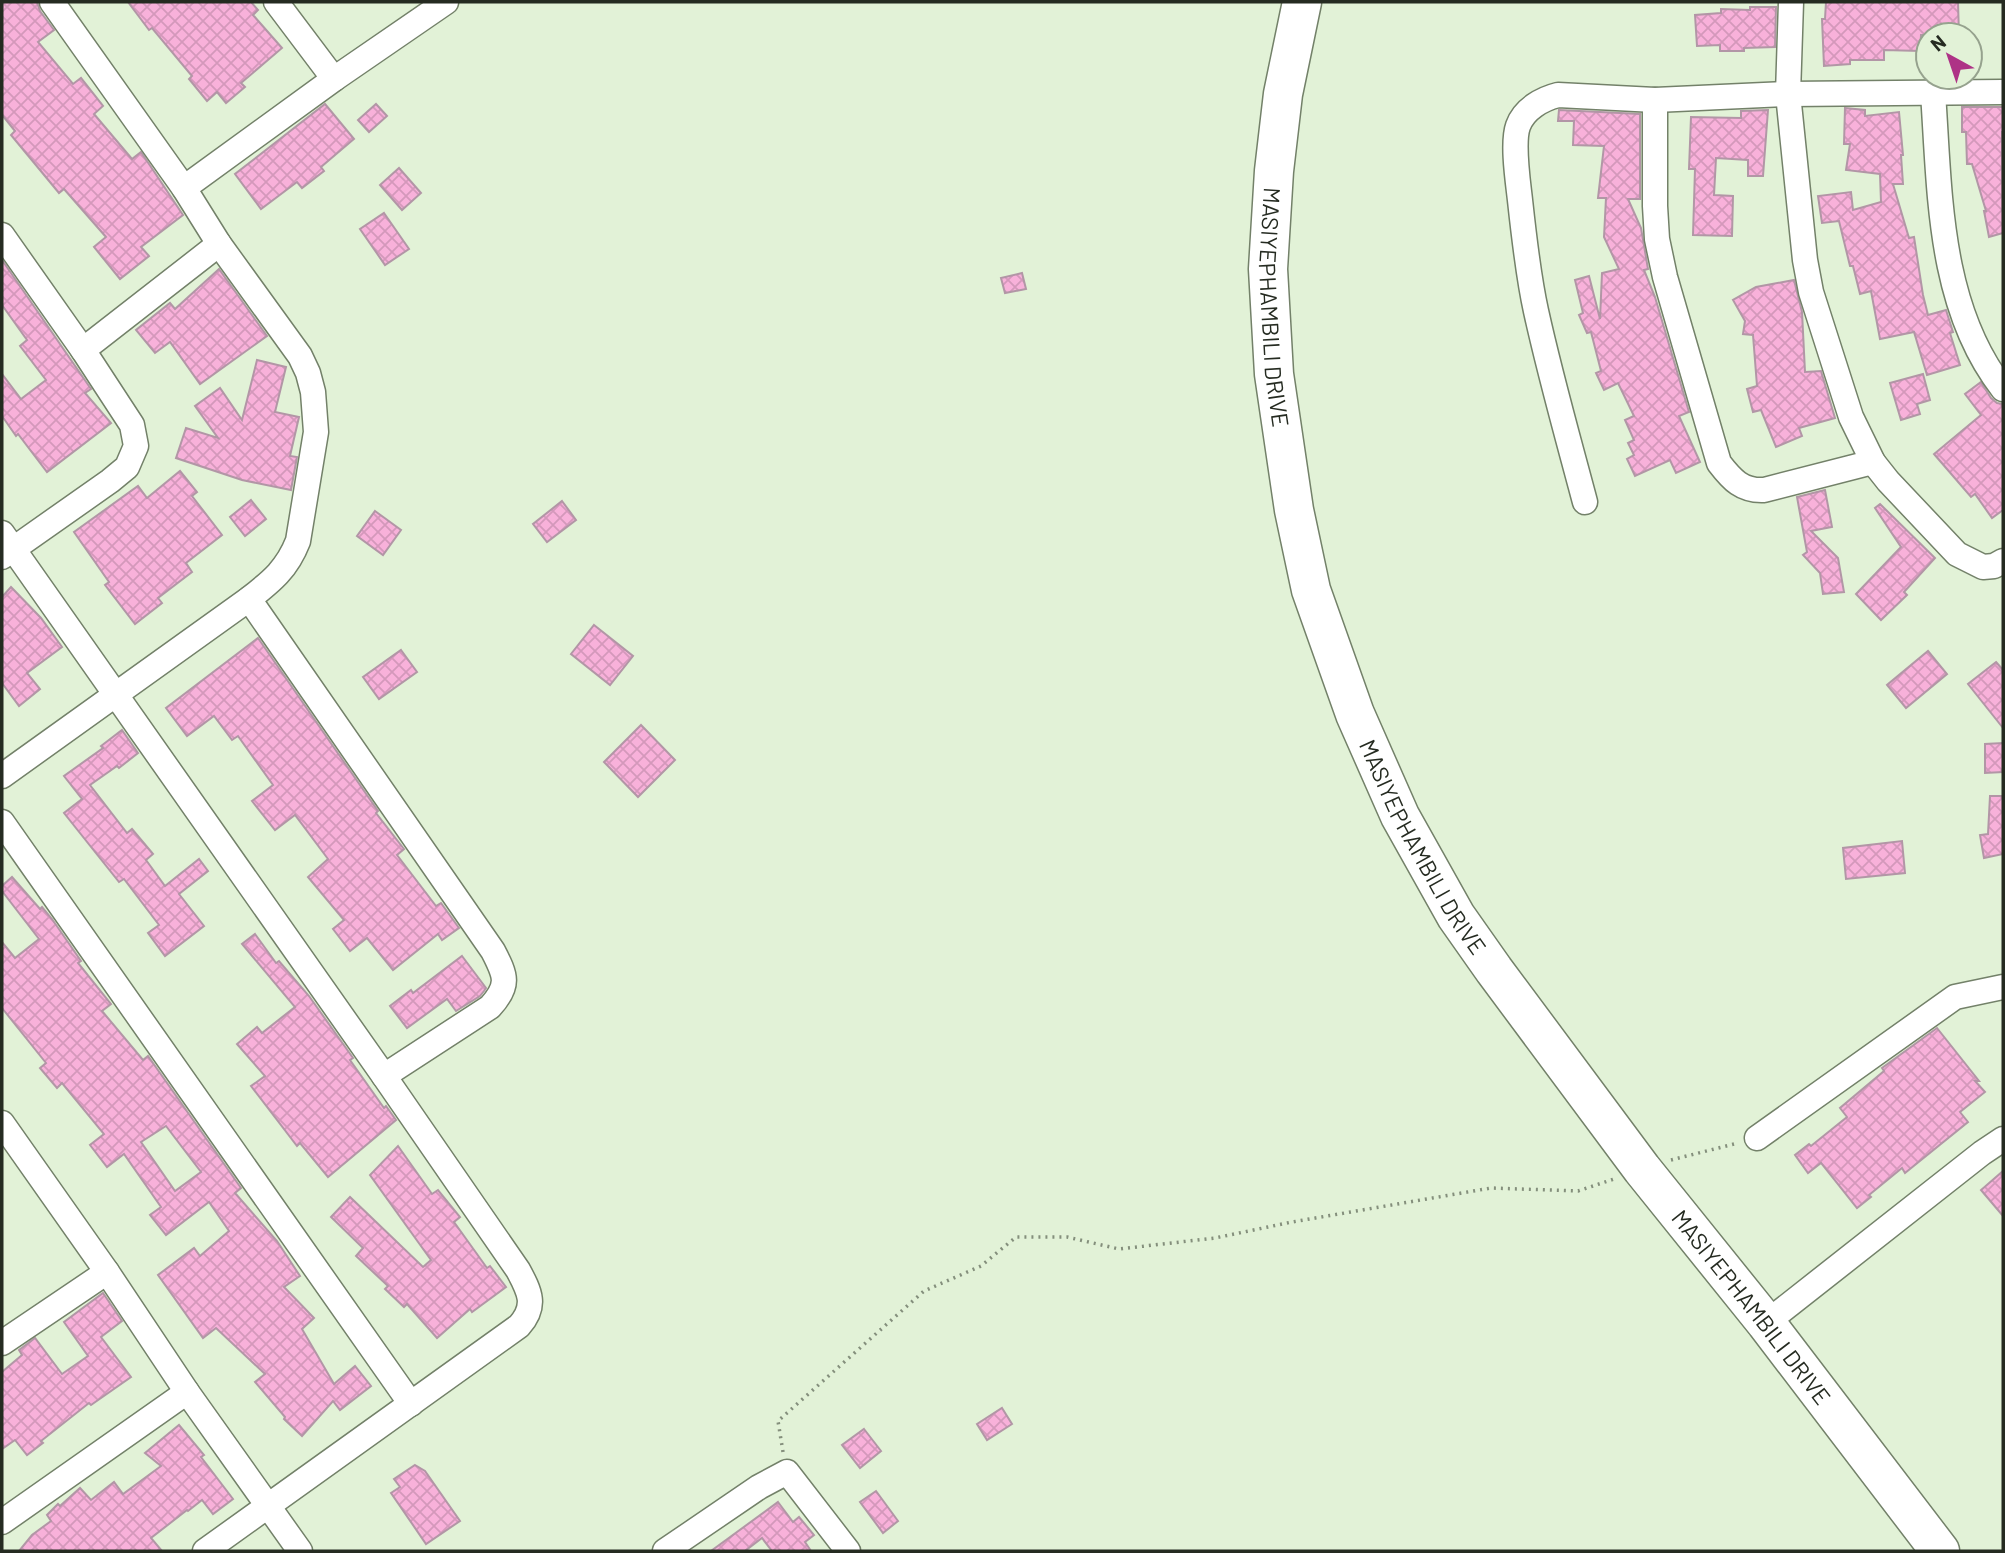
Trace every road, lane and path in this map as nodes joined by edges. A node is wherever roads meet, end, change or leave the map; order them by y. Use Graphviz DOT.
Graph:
graph roads {
  1 [pos="52,2"];
  2 [pos="276,2"];
  3 [pos="446,2"];
  4 [pos="1302,2"];
  5 [pos="1791,2"];
  6 [pos="334,79"];
  7 [pos="2003,92"];
  8 [pos="1933,93"];
  9 [pos="1788,94"];
  10 [pos="1656,100"];
  11 [pos="184,188"];
  12 [pos="2,235"];
  13 [pos="219,244"];
  14 [pos="83,350"];
  15 [pos="2003,389"];
  16 [pos="1873,461"];
  17 [pos="1585,502"];
  18 [pos="5,546"];
  19 [pos="2003,561"];
  20 [pos="249,599"];
  21 [pos="116,695"];
  22 [pos="2,776"];
  23 [pos="2,822"];
  24 [pos="2003,987"];
  25 [pos="384,1076"];
  26 [pos="2,1122"];
  27 [pos="1757,1139"];
  28 [pos="2003,1139"];
  29 [pos="1642,1169"];
  30 [pos="107,1272"];
  31 [pos="1766,1323"];
  32 [pos="2,1343"];
  33 [pos="187,1392"];
  34 [pos="411,1404"];
  35 [pos="787,1472"];
  36 [pos="267,1506"];
  37 [pos="2,1522"];
  38 [pos="205,1551"];
  39 [pos="300,1551"];
  40 [pos="666,1551"];
  41 [pos="848,1551"];
  42 [pos="1940,1551"];
  1 -- 11 [label="street"];
  2 -- 6 [label="street"];
  3 -- 6 [label="street"];
  4 -- 29 [label="main road, MASIYEPHAMBILI DRIVE"];
  5 -- 9 [label="street"];
  6 -- 11 [label="street"];
  7 -- 8 [label="street"];
  8 -- 9 [label="street"];
  8 -- 15 [label="street"];
  9 -- 10 [label="street"];
  9 -- 16 [label="street"];
  10 -- 16 [label="street"];
  10 -- 17 [label="street"];
  11 -- 13 [label="street"];
  12 -- 14 [label="street"];
  13 -- 14 [label="street"];
  13 -- 20 [label="street"];
  14 -- 18 [label="street"];
  16 -- 19 [label="street"];
  18 -- 21 [label="street"];
  20 -- 21 [label="street"];
  20 -- 25 [label="street"];
  21 -- 22 [label="street"];
  21 -- 25 [label="street"];
  23 -- 34 [label="street"];
  24 -- 27 [label="street"];
  25 -- 34 [label="street"];
  26 -- 30 [label="street"];
  27 -- 29 [label="path"];
  28 -- 31 [label="street"];
  29 -- 31 [label="main road, MASIYEPHAMBILI DRIVE"];
  29 -- 35 [label="path"];
  30 -- 32 [label="street"];
  30 -- 33 [label="street"];
  31 -- 42 [label="main road, MASIYEPHAMBILI DRIVE"];
  33 -- 36 [label="street"];
  33 -- 37 [label="street"];
  34 -- 36 [label="street"];
  35 -- 40 [label="street"];
  35 -- 41 [label="street"];
  36 -- 38 [label="street"];
  36 -- 39 [label="street"];
}
